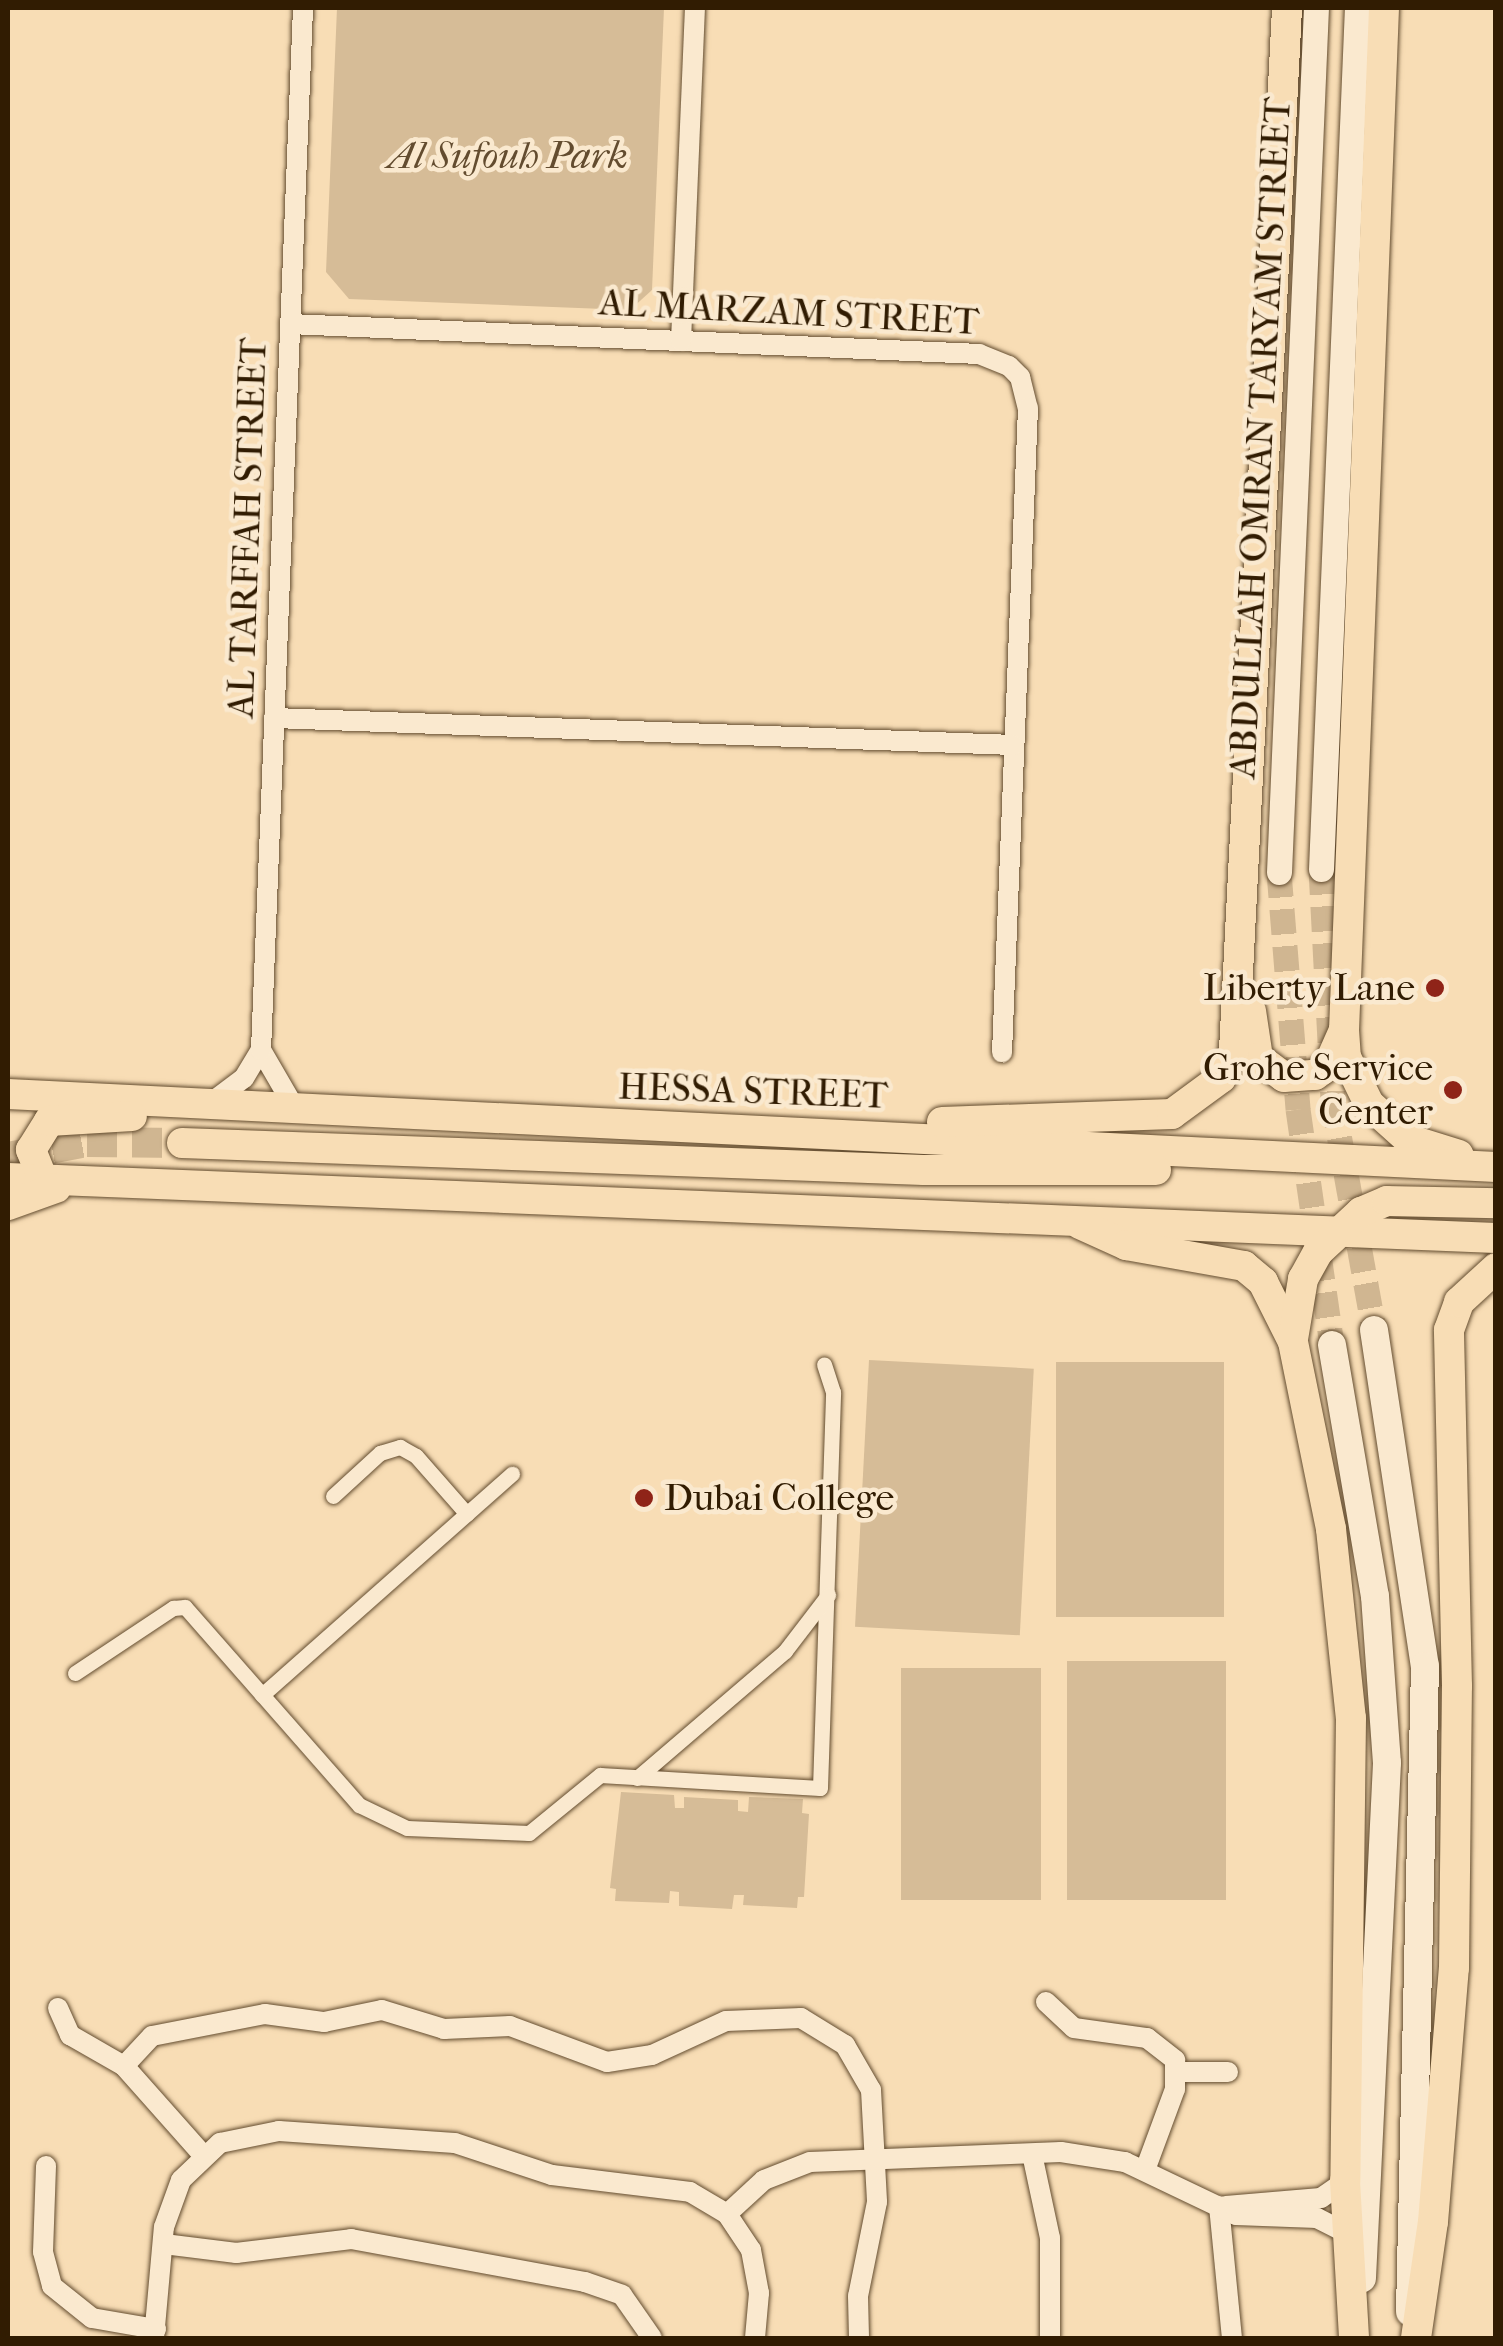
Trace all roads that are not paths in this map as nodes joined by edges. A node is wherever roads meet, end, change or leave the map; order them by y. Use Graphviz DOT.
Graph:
graph roads {
  1 [pos="303,8"];
  2 [pos="695,8"];
  3 [pos="1316,8"];
  4 [pos="1357,8"];
  5 [pos="1384,8"];
  6 [pos="1283,12"];
  7 [pos="290,324"];
  8 [pos="681,341"];
  9 [pos="274,718"];
  10 [pos="1014,745"];
  11 [pos="1321,868"];
  12 [pos="1279,872"];
  13 [pos="1241,950"];
  14 [pos="1344,1030"];
  15 [pos="261,1050"];
  16 [pos="1002,1052"];
  17 [pos="8,1076"];
  18 [pos="21,1093"];
  19 [pos="172,1103"];
  20 [pos="204,1105"];
  21 [pos="297,1112"];
  22 [pos="862,1135"];
  23 [pos="182,1142"];
  24 [pos="1237,1156"];
  25 [pos="1496,1165"];
  26 [pos="8,1178"];
  27 [pos="54,1184"];
  28 [pos="1496,1203"];
  29 [pos="8,1205"];
  30 [pos="1073,1220"];
  31 [pos="1338,1229"];
  32 [pos="1496,1238"];
  33 [pos="1496,1268"];
  34 [pos="1374,1330"];
  35 [pos="1293,1342"];
  36 [pos="1332,1345"];
  37 [pos="824,1364"];
  38 [pos="512,1474"];
  39 [pos="333,1496"];
  40 [pos="467,1514"];
  41 [pos="828,1596"];
  42 [pos="75,1673"];
  43 [pos="262,1695"];
  44 [pos="637,1778"];
  45 [pos="1046,2002"];
  46 [pos="58,2008"];
  47 [pos="124,2066"];
  48 [pos="1178,2072"];
  49 [pos="1228,2072"];
  50 [pos="1032,2154"];
  51 [pos="203,2155"];
  52 [pos="876,2155"];
  53 [pos="46,2166"];
  54 [pos="1145,2170"];
  55 [pos="1345,2181"];
  56 [pos="1222,2206"];
  57 [pos="726,2214"];
  58 [pos="1348,2234"];
  59 [pos="164,2244"];
  60 [pos="156,2334"];
  61 [pos="652,2338"];
  62 [pos="754,2338"];
  63 [pos="859,2338"];
  64 [pos="1050,2338"];
  65 [pos="1232,2338"];
  66 [pos="1356,2338"];
  67 [pos="1413,2338"];
  1 -- 7 [label="street, AL TARFFAH STREET"];
  2 -- 8 [label="street"];
  3 -- 12 [label="street, ABDULLAH OMRAN TARYAM STREET"];
  4 -- 11 [label="street, ABDULLAH OMRAN TARYAM STREET"];
  5 -- 14 [label="main road"];
  6 -- 13 [label="main road"];
  7 -- 8 [label="street, AL MARZAM STREET"];
  7 -- 9 [label="street, AL TARFFAH STREET"];
  8 -- 10 [label="street, AL MARZAM STREET"];
  9 -- 10 [label="street"];
  9 -- 15 [label="street, AL TARFFAH STREET"];
  10 -- 16 [label="street, AL MARZAM STREET"];
  13 -- 14 [label="main road"];
  13 -- 22 [label="main road"];
  14 -- 25 [label="main road"];
  15 -- 20 [label="street"];
  15 -- 21 [label="street"];
  17 -- 18 [label="main road"];
  18 -- 19 [label="main road, HESSA STREET"];
  19 -- 20 [label="main road, HESSA STREET"];
  19 -- 27 [label="main road"];
  20 -- 21 [label="main road, HESSA STREET"];
  21 -- 22 [label="main road, HESSA STREET"];
  22 -- 24 [label="main road, HESSA STREET"];
  23 -- 24 [label="main road"];
  24 -- 25 [label="main road, HESSA STREET"];
  26 -- 27 [label="main road"];
  27 -- 29 [label="main road"];
  27 -- 30 [label="main road"];
  28 -- 31 [label="main road"];
  30 -- 31 [label="main road"];
  30 -- 35 [label="main road"];
  31 -- 32 [label="main road"];
  31 -- 35 [label="main road"];
  33 -- 67 [label="main road"];
  34 -- 67 [label="main road"];
  35 -- 55 [label="main road"];
  36 -- 66 [label="main road"];
  37 -- 41 [label="street"];
  38 -- 40 [label="street"];
  39 -- 40 [label="street"];
  40 -- 43 [label="street"];
  41 -- 44 [label="street"];
  41 -- 44 [label="street"];
  42 -- 43 [label="street"];
  43 -- 44 [label="street"];
  45 -- 48 [label="street"];
  46 -- 47 [label="street"];
  47 -- 51 [label="street"];
  47 -- 52 [label="street"];
  48 -- 49 [label="street"];
  48 -- 54 [label="street"];
  50 -- 52 [label="street"];
  50 -- 54 [label="street"];
  50 -- 64 [label="street"];
  51 -- 57 [label="street"];
  51 -- 59 [label="street"];
  52 -- 57 [label="street"];
  52 -- 63 [label="street"];
  53 -- 60 [label="street"];
  54 -- 56 [label="street"];
  55 -- 56 [label="street"];
  55 -- 58 [label="main road"];
  56 -- 58 [label="street"];
  56 -- 65 [label="street"];
  57 -- 62 [label="street"];
  58 -- 66 [label="main road"];
  59 -- 60 [label="street"];
  59 -- 61 [label="street"];
}
